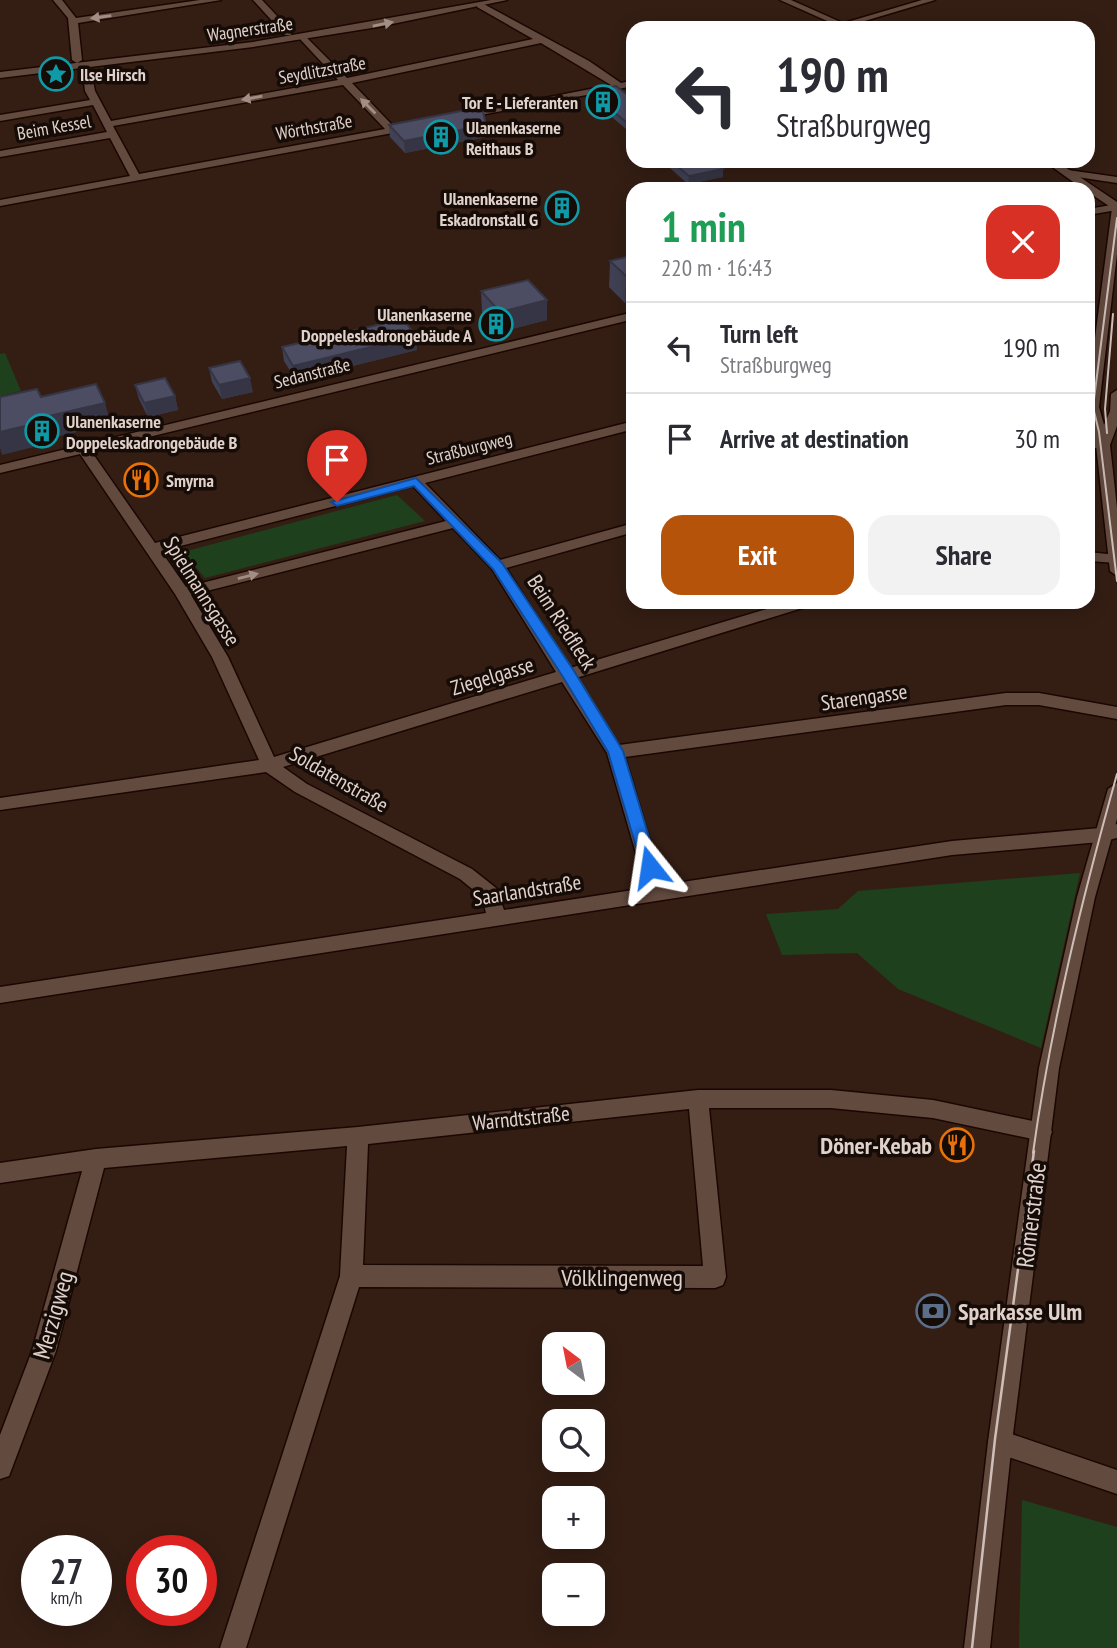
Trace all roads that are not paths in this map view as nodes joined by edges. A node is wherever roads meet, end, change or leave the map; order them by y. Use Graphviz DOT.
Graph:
graph roads {
  1 [pos="57,0"];
  2 [pos="216,0"];
  3 [pos="257,0"];
  4 [pos="452,0"];
  5 [pos="503,0"];
  6 [pos="784,0"];
  7 [pos="931,0"];
  8 [pos="918,1"];
  9 [pos="192,2"];
  10 [pos="476,2"];
  11 [pos="73,21"];
  12 [pos="835,21"];
  13 [pos="861,21"];
  14 [pos="288,33"];
  15 [pos="303,37"];
  16 [pos="540,40"];
  17 [pos="81,63"];
  18 [pos="0,67"];
  19 [pos="0,75"];
  20 [pos="343,82"];
  21 [pos="626,85"];
  22 [pos="620,86"];
  23 [pos="95,102"];
  24 [pos="0,118"];
  25 [pos="449,120"];
  26 [pos="422,125"];
  27 [pos="110,129"];
  28 [pos="392,131"];
  29 [pos="0,154"];
  30 [pos="1060,168"];
  31 [pos="1068,173"];
  32 [pos="136,178"];
  33 [pos="1117,181"];
  34 [pos="1080,182"];
  35 [pos="1095,192"];
  36 [pos="1095,193"];
  37 [pos="0,203"];
  38 [pos="1117,207"];
  39 [pos="1095,211"];
  40 [pos="626,317"];
  41 [pos="1095,390"];
  42 [pos="1117,394"];
  43 [pos="1095,416"];
  44 [pos="626,427"];
  45 [pos="83,449"];
  46 [pos="1103,453"];
  47 [pos="0,469"];
  48 [pos="416,481"];
  49 [pos="458,522"];
  50 [pos="626,529"];
  51 [pos="151,549"];
  52 [pos="1095,558"];
  53 [pos="1116,565"];
  54 [pos="497,566"];
  55 [pos="182,593"];
  56 [pos="784,609"];
  57 [pos="569,674"];
  58 [pos="1117,713"];
  59 [pos="615,751"];
  60 [pos="269,765"];
  61 [pos="1117,789"];
  62 [pos="0,804"];
  63 [pos="1111,833"];
  64 [pos="656,891"];
  65 [pos="497,919"];
  66 [pos="0,995"];
  67 [pos="698,1099"];
  68 [pos="1042,1132"];
  69 [pos="358,1136"];
  70 [pos="96,1159"];
  71 [pos="0,1173"];
  72 [pos="351,1276"];
  73 [pos="1000,1442"];
  74 [pos="0,1467"];
  75 [pos="1117,1482"];
  76 [pos="233,1648"];
  77 [pos="977,1648"];
  1 -- 11 [label="street"];
  2 -- 9 [label="street"];
  3 -- 14 [label="street"];
  4 -- 14 [label="street, Wagnerstraße"];
  5 -- 10 [label="street, Wagnerstraße"];
  6 -- 12 [label="street"];
  7 -- 8 [label="street"];
  8 -- 13 [label="street"];
  9 -- 11 [label="street, one-way"];
  15 -- 10 [label="street, Wagnerstraße, one-way"];
  10 -- 16 [label="street"];
  11 -- 17 [label="street"];
  14 -- 17 [label="street, Wagnerstraße"];
  15 -- 17 [label="street, Wagnerstraße"];
  15 -- 20 [label="street"];
  16 -- 20 [label="street, Seydlitzstraße"];
  16 -- 22 [label="street"];
  17 -- 18 [label="street, Wagnerstraße"];
  17 -- 19 [label="street, Wagnerstraße"];
  17 -- 23 [label="street"];
  20 -- 27 [label="street, Seydlitzstraße, one-way"];
  28 -- 20 [label="street, one-way"];
  21 -- 22 [label="street"];
  22 -- 25 [label="street"];
  23 -- 24 [label="street, Beim Kessel"];
  23 -- 27 [label="street"];
  26 -- 28 [label="street, Wörthstraße"];
  27 -- 29 [label="street, Beim Kessel"];
  27 -- 32 [label="street"];
  28 -- 32 [label="street, Wörthstraße"];
  30 -- 31 [label="street"];
  31 -- 33 [label="street"];
  31 -- 34 [label="street"];
  32 -- 37 [label="street, Wörthstraße"];
  33 -- 35 [label="street"];
  36 -- 38 [label="street"];
  38 -- 39 [label="street"];
  38 -- 41 [label="street"];
  40 -- 45 [label="street, Sedanstraße"];
  42 -- 46 [label="street"];
  43 -- 46 [label="street"];
  44 -- 48 [label="street, Straßburgweg"];
  45 -- 47 [label="street, Sedanstraße"];
  45 -- 51 [label="street, Spielmannsgasse"];
  46 -- 53 [label="street"];
  48 -- 49 [label="street, Beim Riedfleck"];
  48 -- 51 [label="street, Straßburgweg"];
  49 -- 54 [label="street, Beim Riedfleck"];
  55 -- 49 [label="street, one-way"];
  50 -- 54 [label="street"];
  51 -- 55 [label="street, Spielmannsgasse"];
  52 -- 53 [label="street"];
  54 -- 57 [label="street, Beim Riedfleck"];
  55 -- 60 [label="street, Spielmannsgasse"];
  56 -- 57 [label="street, Ziegelgasse"];
  57 -- 59 [label="street, Beim Riedfleck"];
  57 -- 60 [label="street, Ziegelgasse"];
  58 -- 59 [label="street, Starengasse"];
  59 -- 64 [label="street, Beim Riedfleck"];
  60 -- 62 [label="street, Soldatenstraße"];
  60 -- 65 [label="street, Soldatenstraße"];
  61 -- 63 [label="street, Römerstraße"];
  63 -- 64 [label="street, Saarlandstraße"];
  63 -- 68 [label="street, Römerstraße"];
  64 -- 65 [label="street, Saarlandstraße"];
  65 -- 66 [label="street, Saarlandstraße"];
  67 -- 68 [label="street, Warndtstraße"];
  67 -- 69 [label="street, Warndtstraße"];
  67 -- 72 [label="street, Völklingenweg"];
  68 -- 73 [label="street, Römerstraße"];
  69 -- 70 [label="street, Warndtstraße"];
  69 -- 72 [label="street"];
  70 -- 71 [label="street, Warndtstraße"];
  70 -- 74 [label="street, Merzigweg"];
  72 -- 76 [label="street"];
  73 -- 75 [label="street"];
  73 -- 77 [label="street, Römerstraße"];
}
